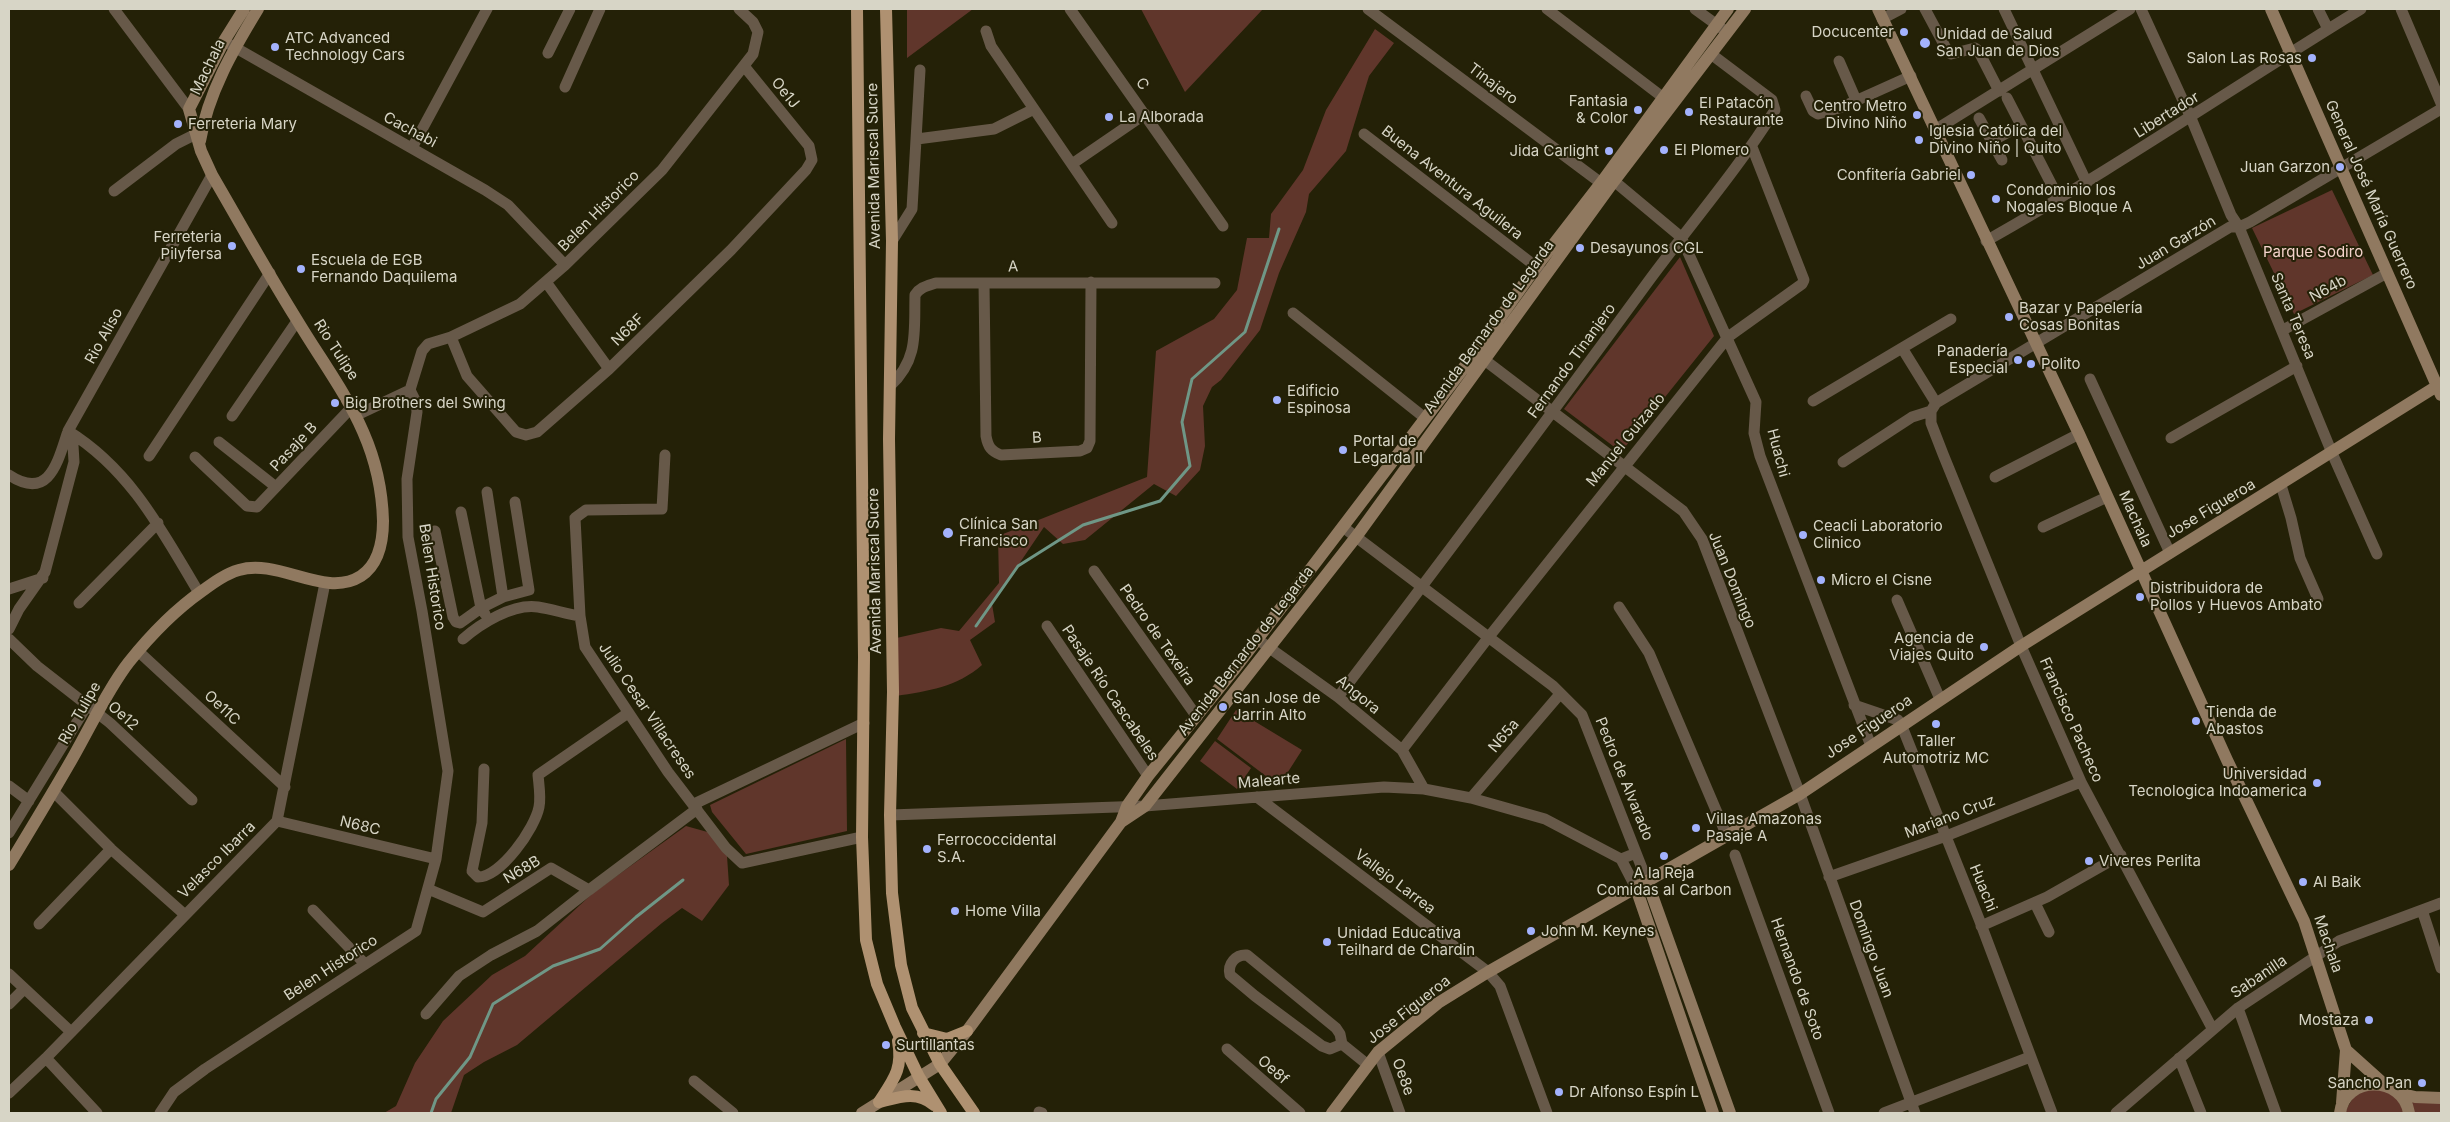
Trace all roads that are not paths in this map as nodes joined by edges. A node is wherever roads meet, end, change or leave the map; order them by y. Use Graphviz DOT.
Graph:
graph roads {
  1 [pos="114,9"];
  2 [pos="244,9"];
  3 [pos="258,9"];
  4 [pos="487,9"];
  5 [pos="570,9"];
  6 [pos="600,9"];
  7 [pos="739,9"];
  8 [pos="857,9"];
  9 [pos="886,9"];
  10 [pos="1070,9"];
  11 [pos="1368,9"];
  12 [pos="1547,9"];
  13 [pos="1695,9"];
  14 [pos="1728,9"];
  15 [pos="1745,9"];
  16 [pos="1901,9"];
  17 [pos="1926,9"];
  18 [pos="2004,9"];
  19 [pos="2130,9"];
  20 [pos="2141,9"];
  21 [pos="2271,9"];
  22 [pos="2318,9"];
  23 [pos="2361,9"];
  24 [pos="2401,9"];
  25 [pos="1880,14"];
  26 [pos="1716,24"];
  27 [pos="2328,29"];
  28 [pos="986,31"];
  29 [pos="1728,32"];
  30 [pos="230,44"];
  31 [pos="2290,52"];
  32 [pos="548,53"];
  33 [pos="1711,54"];
  34 [pos="1839,61"];
  35 [pos="744,66"];
  36 [pos="2034,69"];
  37 [pos="920,70"];
  38 [pos="1911,76"];
  39 [pos="565,87"];
  40 [pos="2003,95"];
  41 [pos="1806,96"];
  42 [pos="1856,100"];
  43 [pos="1668,101"];
  44 [pos="2441,103"];
  45 [pos="2441,108"];
  46 [pos="189,109"];
  47 [pos="1034,109"];
  48 [pos="1145,114"];
  49 [pos="1979,118"];
  50 [pos="2191,118"];
  51 [pos="2020,126"];
  52 [pos="1935,130"];
  53 [pos="1364,134"];
  54 [pos="198,139"];
  55 [pos="803,139"];
  56 [pos="916,139"];
  57 [pos="1992,142"];
  58 [pos="1752,147"];
  59 [pos="412,148"];
  60 [pos="2002,160"];
  61 [pos="1072,164"];
  62 [pos="2340,167"];
  63 [pos="212,174"];
  64 [pos="1614,181"];
  65 [pos="1600,183"];
  66 [pos="2087,183"];
  67 [pos="114,191"];
  68 [pos="2058,199"];
  69 [pos="1112,224"];
  70 [pos="1223,226"];
  71 [pos="2239,227"];
  72 [pos="1681,237"];
  73 [pos="892,241"];
  74 [pos="1986,242"];
  75 [pos="565,265"];
  76 [pos="1536,267"];
  77 [pos="270,273"];
  78 [pos="2387,274"];
  79 [pos="1546,275"];
  80 [pos="546,282"];
  81 [pos="1091,282"];
  82 [pos="984,283"];
  83 [pos="1215,283"];
  84 [pos="1293,312"];
  85 [pos="1951,319"];
  86 [pos="297,321"];
  87 [pos="2283,330"];
  88 [pos="451,337"];
  89 [pos="1728,337"];
  90 [pos="2036,344"];
  91 [pos="1902,348"];
  92 [pos="1480,357"];
  93 [pos="2297,366"];
  94 [pos="609,369"];
  95 [pos="2090,379"];
  96 [pos="890,386"];
  97 [pos="2440,388"];
  98 [pos="410,390"];
  99 [pos="1813,401"];
  100 [pos="1933,407"];
  101 [pos="354,411"];
  102 [pos="1552,413"];
  103 [pos="232,416"];
  104 [pos="1426,418"];
  105 [pos="68,431"];
  106 [pos="2079,434"];
  107 [pos="2170,438"];
  108 [pos="219,442"];
  109 [pos="2332,453"];
  110 [pos="665,455"];
  111 [pos="149,456"];
  112 [pos="195,458"];
  113 [pos="1843,462"];
  114 [pos="1624,466"];
  115 [pos="9,475"];
  116 [pos="1995,477"];
  117 [pos="2281,486"];
  118 [pos="276,487"];
  119 [pos="487,492"];
  120 [pos="2107,497"];
  121 [pos="515,502"];
  122 [pos="460,512"];
  123 [pos="158,523"];
  124 [pos="1343,527"];
  125 [pos="2043,527"];
  126 [pos="435,531"];
  127 [pos="1356,537"];
  128 [pos="2170,553"];
  129 [pos="2377,554"];
  130 [pos="1094,571"];
  131 [pos="2140,572"];
  132 [pos="44,575"];
  133 [pos="325,583"];
  134 [pos="1422,586"];
  135 [pos="9,589"];
  136 [pos="199,593"];
  137 [pos="503,598"];
  138 [pos="2318,599"];
  139 [pos="1898,600"];
  140 [pos="79,603"];
  141 [pos="1619,607"];
  142 [pos="481,608"];
  143 [pos="580,616"];
  144 [pos="489,619"];
  145 [pos="1047,626"];
  146 [pos="9,629"];
  147 [pos="1488,638"];
  148 [pos="9,639"];
  149 [pos="463,639"];
  150 [pos="1257,639"];
  151 [pos="2021,646"];
  152 [pos="1270,648"];
  153 [pos="138,651"];
  154 [pos="1560,694"];
  155 [pos="1338,697"];
  156 [pos="1940,699"];
  157 [pos="88,704"];
  158 [pos="1854,704"];
  159 [pos="98,713"];
  160 [pos="628,713"];
  161 [pos="1197,717"];
  162 [pos="864,723"];
  163 [pos="1901,724"];
  164 [pos="1871,746"];
  165 [pos="1402,750"];
  166 [pos="484,769"];
  167 [pos="1148,776"];
  168 [pos="2081,782"];
  169 [pos="9,786"];
  170 [pos="285,787"];
  171 [pos="1424,789"];
  172 [pos="54,792"];
  173 [pos="1800,794"];
  174 [pos="1257,797"];
  175 [pos="1471,798"];
  176 [pos="29,800"];
  177 [pos="192,800"];
  178 [pos="1127,806"];
  179 [pos="1145,806"];
  180 [pos="695,807"];
  181 [pos="890,815"];
  182 [pos="277,821"];
  183 [pos="1121,822"];
  184 [pos="9,833"];
  185 [pos="1727,836"];
  186 [pos="1946,836"];
  187 [pos="862,837"];
  188 [pos="111,849"];
  189 [pos="1636,853"];
  190 [pos="1736,855"];
  191 [pos="2121,855"];
  192 [pos="436,859"];
  193 [pos="1621,859"];
  194 [pos="9,865"];
  195 [pos="1829,878"];
  196 [pos="1647,881"];
  197 [pos="1636,888"];
  198 [pos="428,889"];
  199 [pos="589,890"];
  200 [pos="2036,903"];
  201 [pos="2441,903"];
  202 [pos="313,910"];
  203 [pos="2422,910"];
  204 [pos="184,914"];
  205 [pos="39,924"];
  206 [pos="1982,926"];
  207 [pos="2049,932"];
  208 [pos="2315,957"];
  209 [pos="365,964"];
  210 [pos="2441,968"];
  211 [pos="1488,972"];
  212 [pos="9,974"];
  213 [pos="24,989"];
  214 [pos="9,1004"];
  215 [pos="2238,1008"];
  216 [pos="426,1014"];
  217 [pos="895,1027"];
  218 [pos="2212,1028"];
  219 [pos="70,1031"];
  220 [pos="967,1031"];
  221 [pos="924,1033"];
  222 [pos="1342,1044"];
  223 [pos="1227,1049"];
  224 [pos="2346,1050"];
  225 [pos="1378,1052"];
  226 [pos="2030,1057"];
  227 [pos="46,1058"];
  228 [pos="2179,1058"];
  229 [pos="940,1064"];
  230 [pos="1368,1065"];
  231 [pos="918,1077"];
  232 [pos="694,1081"];
  233 [pos="2385,1085"];
  234 [pos="9,1093"];
  235 [pos="2398,1093"];
  236 [pos="2441,1098"];
  237 [pos="879,1102"];
  238 [pos="1913,1108"];
  239 [pos="2339,1110"];
  240 [pos="940,1111"];
  241 [pos="97,1113"];
  242 [pos="160,1113"];
  243 [pos="733,1113"];
  244 [pos="862,1113"];
  245 [pos="974,1113"];
  246 [pos="1300,1113"];
  247 [pos="1332,1113"];
  248 [pos="1400,1113"];
  249 [pos="1547,1113"];
  250 [pos="1713,1113"];
  251 [pos="1730,1113"];
  252 [pos="1829,1113"];
  253 [pos="1884,1113"];
  254 [pos="2052,1113"];
  255 [pos="2116,1113"];
  256 [pos="2201,1113"];
  257 [pos="2276,1113"];
  258 [pos="2408,1113"];
  1 -- 46 [label="street, Rio Tulipe"];
  2 -- 30 [label="street, Machala"];
  3 -- 30 [label="street, Machala"];
  4 -- 59 [label="street"];
  5 -- 32 [label="street"];
  6 -- 39 [label="street"];
  7 -- 35 [label="street, Belen Historico"];
  8 -- 162 [label="main road, Avenida Mariscal Sucre"];
  9 -- 73 [label="main road, Avenida Mariscal Sucre"];
  10 -- 48 [label="street, C"];
  11 -- 65 [label="street, Tinajero"];
  12 -- 43 [label="street"];
  13 -- 26 [label="street"];
  14 -- 26 [label="street, Avenida Bernardo de Legarda"];
  15 -- 29 [label="street, Avenida Bernardo de Legarda"];
  16 -- 25 [label="street"];
  17 -- 40 [label="street"];
  18 -- 36 [label="street"];
  19 -- 36 [label="street"];
  20 -- 50 [label="street, Santa Teresa"];
  21 -- 31 [label="street, General José María Guerrero"];
  22 -- 27 [label="street"];
  23 -- 27 [label="street, Libertador"];
  24 -- 44 [label="street"];
  25 -- 38 [label="street, Machala"];
  26 -- 29 [label="street"];
  26 -- 43 [label="street, Avenida Bernardo de Legarda"];
  27 -- 31 [label="street, Libertador"];
  28 -- 47 [label="street"];
  29 -- 33 [label="street, Avenida Bernardo de Legarda"];
  30 -- 46 [label="street, Machala"];
  30 -- 54 [label="street, Machala"];
  30 -- 59 [label="street, Cachabi"];
  31 -- 50 [label="street, Libertador"];
  31 -- 62 [label="street, General José María Guerrero"];
  33 -- 43 [label="street, Avenida Bernardo de Legarda"];
  33 -- 58 [label="street, Fernando Tinanjero"];
  34 -- 42 [label="street"];
  35 -- 55 [label="street, Oe1J"];
  35 -- 75 [label="street, Belen Historico"];
  36 -- 40 [label="street"];
  36 -- 66 [label="street"];
  37 -- 56 [label="street"];
  38 -- 42 [label="street"];
  38 -- 52 [label="street, Machala"];
  40 -- 51 [label="street"];
  40 -- 52 [label="street"];
  41 -- 42 [label="street"];
  43 -- 64 [label="street, Avenida Bernardo de Legarda"];
  43 -- 65 [label="street, Avenida Bernardo de Legarda"];
  45 -- 62 [label="street, Juan Garzón"];
  46 -- 54 [label="street, Rio Tulipe"];
  47 -- 56 [label="street"];
  47 -- 61 [label="street"];
  48 -- 61 [label="street"];
  48 -- 70 [label="street, C"];
  49 -- 57 [label="street"];
  50 -- 66 [label="street, Libertador"];
  50 -- 71 [label="street, Santa Teresa"];
  51 -- 57 [label="street"];
  51 -- 68 [label="street"];
  52 -- 74 [label="street, Machala"];
  53 -- 76 [label="street, Buena Aventura Aguilera"];
  54 -- 63 [label="street, Rio Tulipe"];
  54 -- 67 [label="street"];
  55 -- 94 [label="street, N68F"];
  56 -- 73 [label="street"];
  57 -- 60 [label="street"];
  58 -- 72 [label="street, Fernando Tinanjero"];
  58 -- 89 [label="street, Manuel Guizado"];
  59 -- 75 [label="street, Cachabi"];
  61 -- 69 [label="street"];
  62 -- 71 [label="street, Juan Garzón"];
  62 -- 78 [label="street, General José María Guerrero"];
  63 -- 77 [label="street, Rio Tulipe"];
  63 -- 105 [label="street, Rio Aliso"];
  64 -- 72 [label="street, Huachi"];
  64 -- 79 [label="street, Avenida Bernardo de Legarda"];
  65 -- 76 [label="street, Avenida Bernardo de Legarda"];
  66 -- 68 [label="street, Libertador"];
  68 -- 74 [label="street, Libertador"];
  71 -- 87 [label="street, Santa Teresa"];
  71 -- 90 [label="street, Juan Garzón"];
  72 -- 89 [label="street, Huachi"];
  72 -- 102 [label="street, Fernando Tinanjero"];
  73 -- 96 [label="main road, Avenida Mariscal Sucre"];
  74 -- 90 [label="street, Machala"];
  75 -- 80 [label="street, Belen Historico"];
  76 -- 79 [label="street, Buena Aventura Aguilera"];
  76 -- 92 [label="street, Avenida Bernardo de Legarda"];
  77 -- 86 [label="street, Rio Tulipe"];
  77 -- 111 [label="street"];
  78 -- 87 [label="street, N64b"];
  78 -- 97 [label="street, General José María Guerrero"];
  79 -- 92 [label="street, Avenida Bernardo de Legarda"];
  80 -- 88 [label="street, Belen Historico"];
  80 -- 94 [label="street"];
  81 -- 82 [label="street, A"];
  81 -- 82 [label="street, B"];
  81 -- 83 [label="street, A"];
  82 -- 96 [label="street, A"];
  84 -- 104 [label="street"];
  85 -- 91 [label="street"];
  86 -- 101 [label="street, Rio Tulipe"];
  86 -- 103 [label="street"];
  87 -- 93 [label="street, Santa Teresa"];
  88 -- 94 [label="street, N68F"];
  88 -- 98 [label="street, Belen Historico"];
  89 -- 114 [label="street, Manuel Guizado"];
  89 -- 158 [label="street, Huachi"];
  90 -- 100 [label="street, Juan Garzón"];
  90 -- 106 [label="street, Machala"];
  91 -- 99 [label="street"];
  91 -- 100 [label="street, Francisco Pacheco"];
  92 -- 102 [label="street, Juan Domingo"];
  92 -- 104 [label="street, Avenida Bernardo de Legarda"];
  92 -- 127 [label="street, Avenida Bernardo de Legarda"];
  93 -- 107 [label="street"];
  93 -- 109 [label="street, Santa Teresa"];
  95 -- 128 [label="street"];
  96 -- 181 [label="main road, Avenida Mariscal Sucre"];
  97 -- 109 [label="street, Jose Figueroa"];
  98 -- 101 [label="street"];
  98 -- 192 [label="street, Belen Historico"];
  100 -- 113 [label="street, Juan Garzón"];
  100 -- 151 [label="street, Francisco Pacheco"];
  101 -- 118 [label="street, Pasaje B"];
  101 -- 133 [label="street, Rio Tulipe"];
  102 -- 114 [label="street, Juan Domingo"];
  102 -- 134 [label="street, Fernando Tinanjero"];
  104 -- 124 [label="street, Avenida Bernardo de Legarda"];
  105 -- 115 [label="street, Rio Aliso"];
  105 -- 123 [label="street"];
  105 -- 132 [label="street"];
  106 -- 116 [label="street"];
  106 -- 120 [label="street, Machala"];
  108 -- 118 [label="street"];
  109 -- 117 [label="street, Jose Figueroa"];
  109 -- 129 [label="street, Santa Teresa"];
  110 -- 143 [label="street, Julio Cesar Villacreses"];
  112 -- 118 [label="street, Pasaje B"];
  114 -- 147 [label="street, Manuel Guizado"];
  114 -- 173 [label="street, Juan Domingo"];
  117 -- 128 [label="street, Jose Figueroa"];
  117 -- 138 [label="street"];
  119 -- 137 [label="street"];
  120 -- 125 [label="street"];
  120 -- 131 [label="street, Machala"];
  121 -- 137 [label="street"];
  122 -- 142 [label="street"];
  123 -- 136 [label="street"];
  123 -- 140 [label="street"];
  124 -- 127 [label="street, Pedro de Alvarado"];
  124 -- 150 [label="street, Avenida Bernardo de Legarda"];
  126 -- 142 [label="street"];
  127 -- 134 [label="street, Pedro de Alvarado"];
  127 -- 152 [label="street, Avenida Bernardo de Legarda"];
  128 -- 131 [label="street, Jose Figueroa"];
  130 -- 161 [label="street, Pedro de Texeira"];
  131 -- 151 [label="street, Jose Figueroa"];
  131 -- 208 [label="street, Machala"];
  132 -- 135 [label="street"];
  132 -- 146 [label="street"];
  133 -- 136 [label="street, Rio Tulipe"];
  133 -- 170 [label="street, Velasco Ibarra"];
  134 -- 147 [label="street, Pedro de Alvarado"];
  134 -- 155 [label="street, Fernando Tinanjero"];
  136 -- 153 [label="street, Rio Tulipe"];
  137 -- 142 [label="street"];
  139 -- 156 [label="street"];
  141 -- 185 [label="street"];
  142 -- 144 [label="street"];
  143 -- 144 [label="street"];
  143 -- 160 [label="street, Julio Cesar Villacreses"];
  144 -- 149 [label="street"];
  145 -- 167 [label="street, Pasaje Río Cascabeles"];
  147 -- 154 [label="street, Pedro de Alvarado"];
  147 -- 165 [label="street, Manuel Guizado"];
  148 -- 157 [label="street, Oe12"];
  150 -- 152 [label="street, Angora"];
  150 -- 161 [label="street, Avenida Bernardo de Legarda"];
  151 -- 156 [label="street, Jose Figueroa"];
  151 -- 168 [label="street, Francisco Pacheco"];
  152 -- 155 [label="street, Angora"];
  152 -- 179 [label="street, Avenida Bernardo de Legarda"];
  153 -- 159 [label="street, Rio Tulipe"];
  153 -- 170 [label="street, Oe11C"];
  154 -- 175 [label="street, N65a"];
  154 -- 189 [label="street, Pedro de Alvarado"];
  155 -- 165 [label="street, Angora"];
  156 -- 163 [label="street, Jose Figueroa"];
  157 -- 159 [label="street, Oe12"];
  157 -- 176 [label="street"];
  158 -- 163 [label="street"];
  158 -- 164 [label="street, Huachi"];
  159 -- 172 [label="street, Rio Tulipe"];
  159 -- 177 [label="street, Oe12"];
  160 -- 166 [label="street"];
  160 -- 180 [label="street, Julio Cesar Villacreses"];
  161 -- 167 [label="street, Avenida Bernardo de Legarda"];
  162 -- 180 [label="street"];
  162 -- 187 [label="main road, Avenida Mariscal Sucre"];
  163 -- 164 [label="street, Jose Figueroa"];
  163 -- 186 [label="street, Huachi"];
  164 -- 173 [label="street, Jose Figueroa"];
  165 -- 171 [label="street, Angora"];
  167 -- 178 [label="street, Avenida Bernardo de Legarda"];
  168 -- 186 [label="street, Mariano Cruz"];
  168 -- 191 [label="street, Francisco Pacheco"];
  169 -- 176 [label="street"];
  170 -- 182 [label="street, Velasco Ibarra"];
  171 -- 174 [label="street, Malearte"];
  171 -- 175 [label="street, Malearte"];
  172 -- 188 [label="street"];
  172 -- 194 [label="street, Rio Tulipe"];
  173 -- 185 [label="street, Jose Figueroa"];
  173 -- 195 [label="street, Domingo Juan"];
  174 -- 179 [label="street, Malearte"];
  174 -- 211 [label="street, Vallejo Larrea"];
  175 -- 193 [label="street, Malearte"];
  176 -- 184 [label="street"];
  178 -- 179 [label="street, Malearte"];
  178 -- 181 [label="street, Malearte"];
  178 -- 183 [label="street, Avenida Bernardo de Legarda"];
  179 -- 183 [label="street, Avenida Bernardo de Legarda"];
  180 -- 187 [label="street, Julio Cesar Villacreses"];
  180 -- 199 [label="street"];
  181 -- 221 [label="main road, Avenida Mariscal Sucre"];
  182 -- 192 [label="street, N68C"];
  182 -- 204 [label="street, Velasco Ibarra"];
  183 -- 220 [label="street, Avenida Bernardo de Legarda"];
  185 -- 196 [label="street, Jose Figueroa"];
  186 -- 195 [label="street, Mariano Cruz"];
  186 -- 206 [label="street, Huachi"];
  187 -- 217 [label="main road, Avenida Mariscal Sucre"];
  188 -- 204 [label="street"];
  188 -- 205 [label="street"];
  189 -- 193 [label="street"];
  189 -- 196 [label="street, Pedro de Alvarado"];
  190 -- 252 [label="street, Hernando de Soto"];
  191 -- 200 [label="street"];
  191 -- 218 [label="street, Francisco Pacheco"];
  192 -- 198 [label="street, Belen Historico"];
  193 -- 197 [label="street"];
  195 -- 238 [label="street, Domingo Juan"];
  196 -- 197 [label="street, Jose Figueroa"];
  196 -- 251 [label="street, Pedro de Alvarado"];
  197 -- 211 [label="street, Jose Figueroa"];
  197 -- 250 [label="street"];
  198 -- 199 [label="street, N68B"];
  198 -- 209 [label="street, Belen Historico"];
  199 -- 216 [label="street"];
  200 -- 206 [label="street"];
  200 -- 207 [label="street"];
  201 -- 203 [label="street, Sabanilla"];
  202 -- 209 [label="street"];
  203 -- 208 [label="street, Sabanilla"];
  203 -- 210 [label="street"];
  204 -- 219 [label="street, Velasco Ibarra"];
  206 -- 226 [label="street, Huachi"];
  208 -- 215 [label="street, Sabanilla"];
  208 -- 224 [label="street, Machala"];
  209 -- 242 [label="street, Belen Historico"];
  211 -- 225 [label="street, Jose Figueroa"];
  211 -- 249 [label="street, Vallejo Larrea"];
  212 -- 213 [label="street"];
  213 -- 214 [label="street"];
  213 -- 219 [label="street"];
  215 -- 218 [label="street, Sabanilla"];
  215 -- 257 [label="street"];
  217 -- 231 [label="main road, Avenida Mariscal Sucre"];
  217 -- 237 [label="main road"];
  218 -- 228 [label="street, Sabanilla"];
  219 -- 227 [label="street, Velasco Ibarra"];
  220 -- 221 [label="main road"];
  220 -- 229 [label="street, Avenida Bernardo de Legarda"];
  221 -- 229 [label="main road, Avenida Mariscal Sucre"];
  222 -- 222 [label="street"];
  222 -- 230 [label="street"];
  223 -- 246 [label="street, Oe8f"];
  224 -- 233 [label="street, Machala"];
  224 -- 239 [label="street, Machala"];
  225 -- 230 [label="street, Jose Figueroa"];
  225 -- 248 [label="street, Oe8e"];
  226 -- 238 [label="street"];
  226 -- 254 [label="street, Huachi"];
  227 -- 234 [label="street, Velasco Ibarra"];
  227 -- 241 [label="street"];
  228 -- 255 [label="street, Sabanilla"];
  228 -- 256 [label="street"];
  229 -- 231 [label="street, Avenida Bernardo de Legarda"];
  229 -- 245 [label="main road, Avenida Mariscal Sucre"];
  230 -- 247 [label="street, Jose Figueroa"];
  231 -- 237 [label="street, Avenida Bernardo de Legarda"];
  231 -- 240 [label="main road, Avenida Mariscal Sucre"];
  232 -- 243 [label="street"];
  233 -- 235 [label="street, Machala"];
  233 -- 239 [label="street"];
  235 -- 236 [label="street"];
  235 -- 258 [label="street"];
  237 -- 240 [label="main road"];
  237 -- 244 [label="street, Avenida Bernardo de Legarda"];
  238 -- 253 [label="street"];
}
